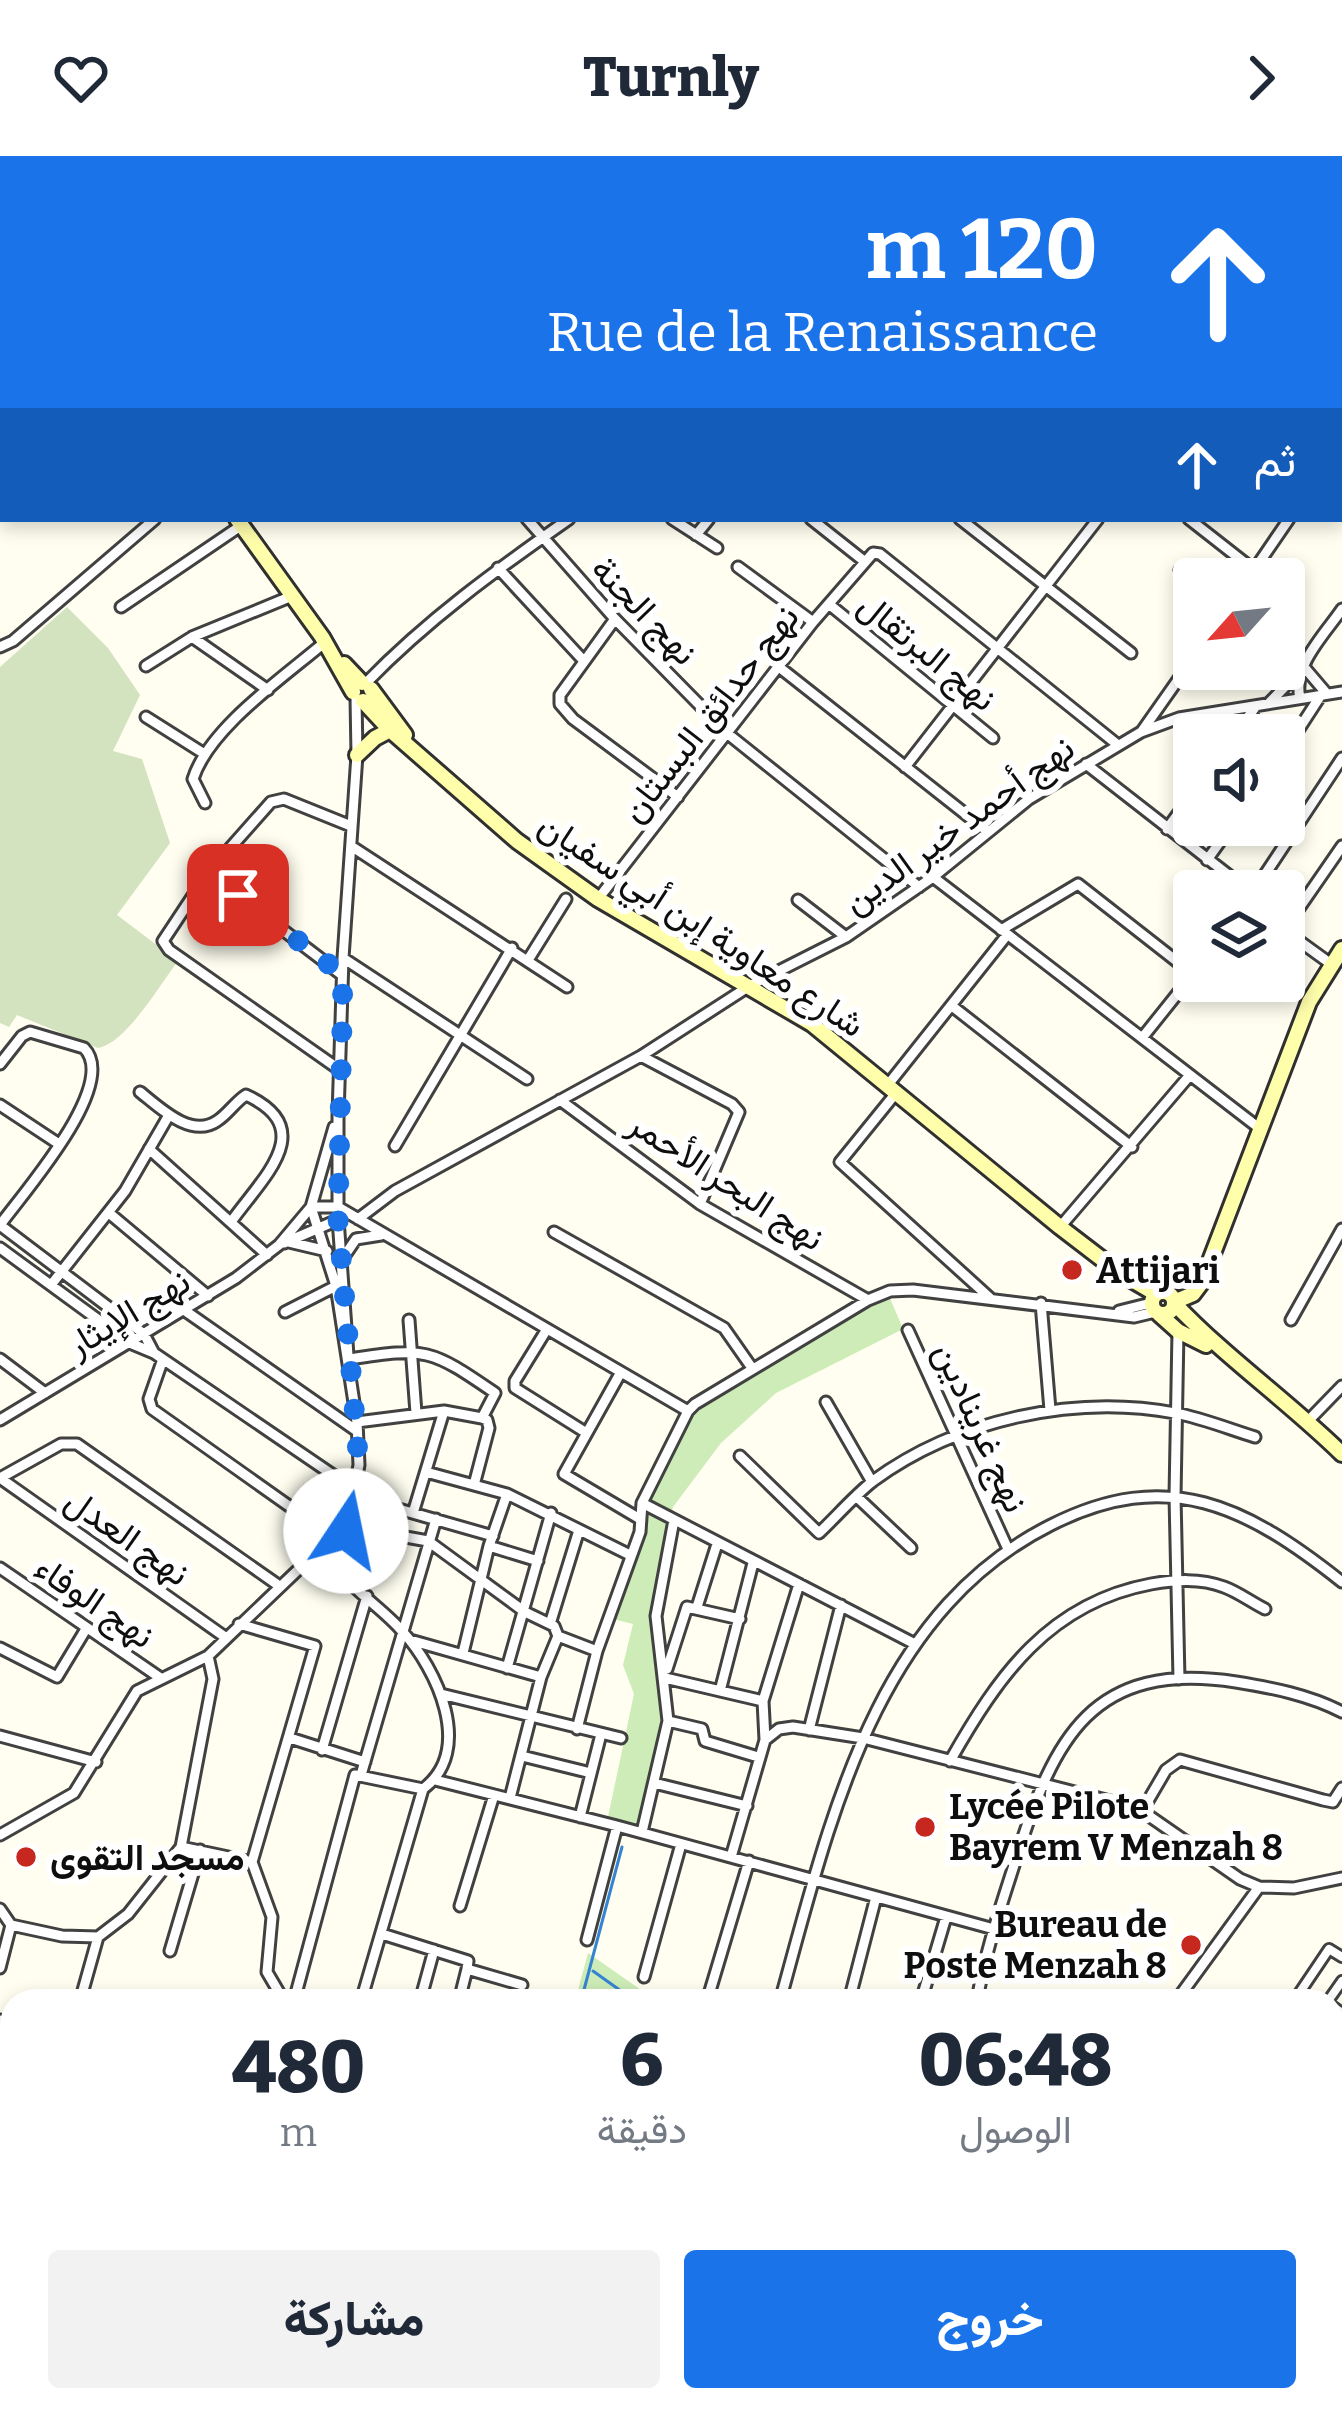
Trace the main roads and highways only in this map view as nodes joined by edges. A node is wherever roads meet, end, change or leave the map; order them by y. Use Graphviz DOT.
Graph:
graph roads {
  1 [pos="240,522"];
  2 [pos="362,691"];
  3 [pos="390,730"];
  4 [pos="357,755"];
  5 [pos="422,758"];
  6 [pos="1342,949"];
  7 [pos="1204,1274"];
  8 [pos="1193,1294"];
  9 [pos="1161,1303"];
  10 [pos="1201,1333"];
  11 [pos="1221,1352"];
  12 [pos="1342,1454"];
  1 -- 2 [label="main road, شارع معاوية إبن أبي سفيان"];
  2 -- 3 [label="main road, شارع معاوية إبن أبي سفيان"];
  2 -- 5 [label="main road, شارع معاوية إبن أبي سفيان"];
  3 -- 4 [label="main road"];
  3 -- 5 [label="main road, شارع معاوية إبن أبي سفيان"];
  5 -- 9 [label="main road, شارع معاوية إبن أبي سفيان"];
  6 -- 7 [label="main road"];
  7 -- 8 [label="main road"];
  7 -- 9 [label="main road"];
  8 -- 9 [label="main road"];
  8 -- 10 [label="main road"];
  9 -- 10 [label="main road, شارع معاوية إبن أبي سفيان"];
  9 -- 11 [label="main road, شارع معاوية إبن أبي سفيان"];
  10 -- 11 [label="main road, شارع معاوية إبن أبي سفيان"];
  11 -- 12 [label="main road, شارع معاوية إبن أبي سفيان"];
}
